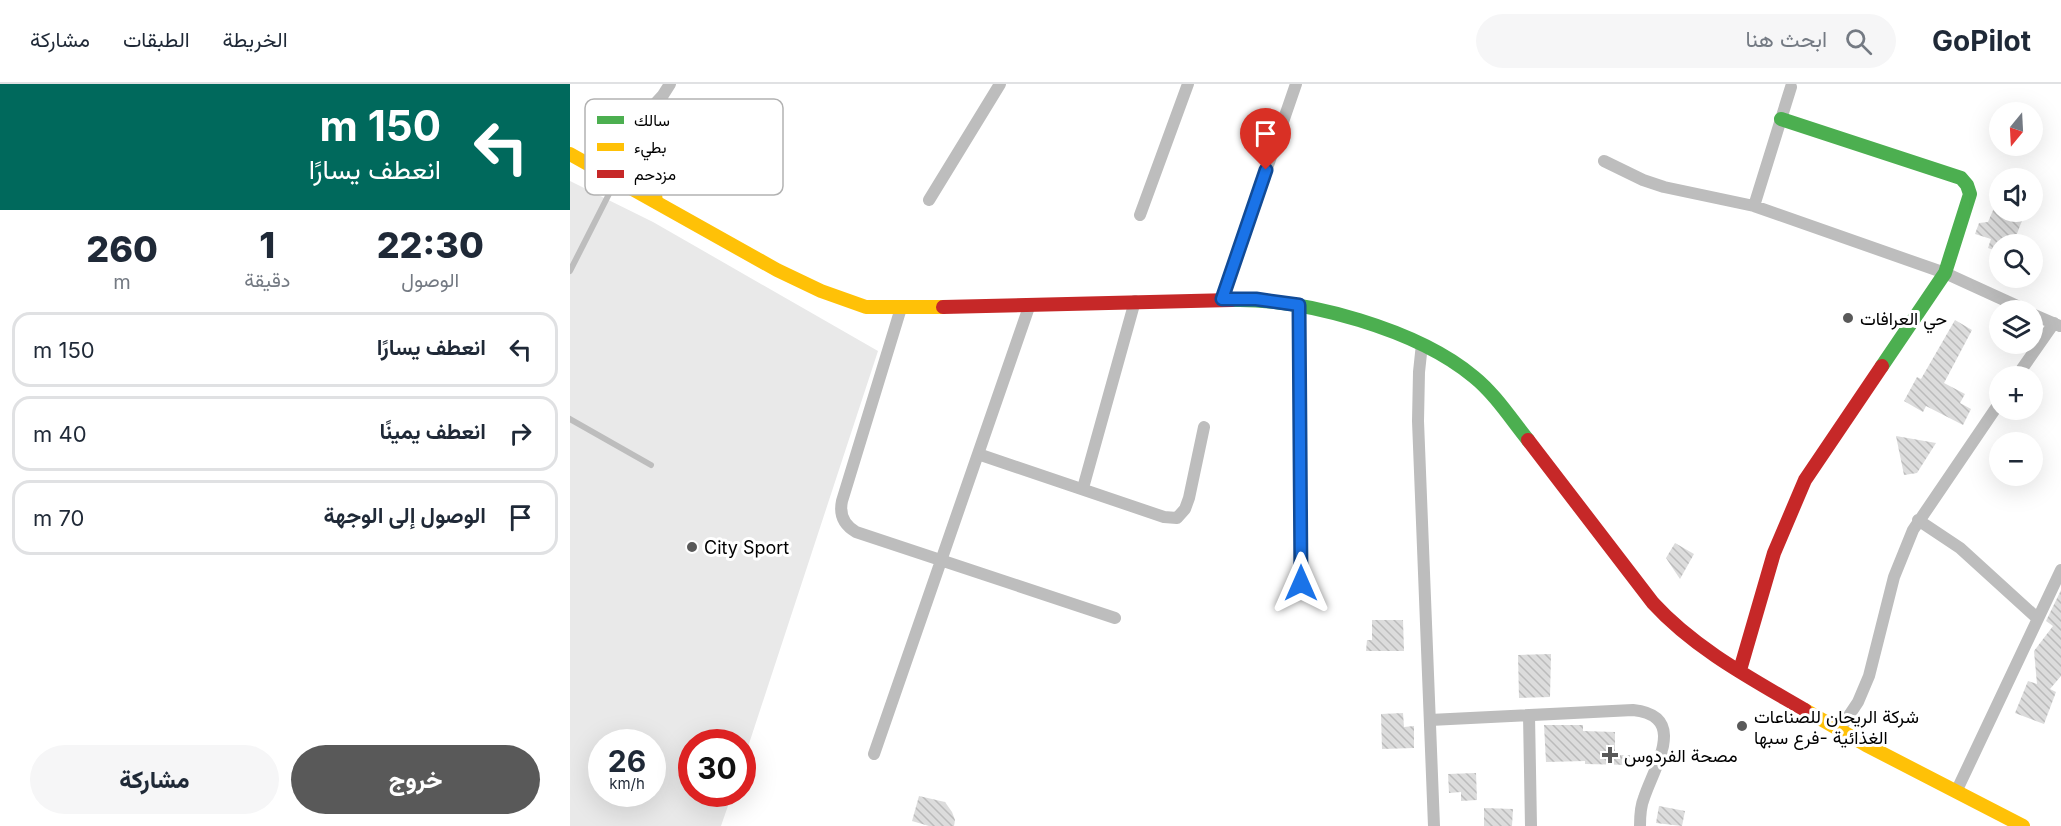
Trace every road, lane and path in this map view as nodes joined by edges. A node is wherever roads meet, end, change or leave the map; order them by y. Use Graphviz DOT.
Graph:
graph roads {
  1 [pos="1000,84"];
  2 [pos="1188,84"];
  3 [pos="1296,84"];
  4 [pos="1791,87"];
  5 [pos="1781,119"];
  6 [pos="570,154"];
  7 [pos="1604,161"];
  8 [pos="585,162"];
  9 [pos="608,195"];
  10 [pos="645,195"];
  11 [pos="655,195"];
  12 [pos="929,200"];
  13 [pos="656,201"];
  14 [pos="1754,206"];
  15 [pos="1140,214"];
  16 [pos="570,271"];
  17 [pos="1945,273"];
  18 [pos="1222,299"];
  19 [pos="2004,300"];
  20 [pos="1135,301"];
  21 [pos="1030,304"];
  22 [pos="1299,305"];
  23 [pos="901,308"];
  24 [pos="2043,319"];
  25 [pos="2058,325"];
  26 [pos="1422,344"];
  27 [pos="2025,366"];
  28 [pos="1989,418"];
  29 [pos="570,419"];
  30 [pos="1204,427"];
  31 [pos="978,454"];
  32 [pos="651,465"];
  33 [pos="1083,488"];
  34 [pos="1918,520"];
  35 [pos="942,560"];
  36 [pos="2061,570"];
  37 [pos="1301,583"];
  38 [pos="1115,618"];
  39 [pos="2037,618"];
  40 [pos="1740,670"];
  41 [pos="1529,715"];
  42 [pos="1430,720"];
  43 [pos="1840,729"];
  44 [pos="874,754"];
  45 [pos="1956,792"];
  46 [pos="1434,826"];
  47 [pos="1530,826"];
  48 [pos="1640,826"];
  49 [pos="2023,826"];
  1 -- 12 [label="street"];
  2 -- 15 [label="street"];
  3 -- 18 [label="street"];
  4 -- 5 [label="street"];
  5 -- 14 [label="street"];
  5 -- 17 [label="street"];
  6 -- 8 [label="street"];
  7 -- 14 [label="street"];
  9 -- 16 [label="lane"];
  10 -- 13 [label="street"];
  11 -- 13 [label="street"];
  13 -- 23 [label="street"];
  14 -- 17 [label="street"];
  17 -- 19 [label="street"];
  17 -- 40 [label="street"];
  18 -- 20 [label="street"];
  18 -- 22 [label="street"];
  20 -- 21 [label="street"];
  20 -- 33 [label="street"];
  21 -- 23 [label="street"];
  21 -- 31 [label="street"];
  22 -- 26 [label="street"];
  22 -- 37 [label="street"];
  23 -- 35 [label="street"];
  24 -- 25 [label="street"];
  25 -- 27 [label="street"];
  26 -- 40 [label="street"];
  26 -- 42 [label="street"];
  28 -- 34 [label="street"];
  29 -- 32 [label="lane"];
  30 -- 33 [label="street"];
  31 -- 33 [label="street"];
  31 -- 35 [label="street"];
  34 -- 39 [label="street"];
  34 -- 43 [label="street"];
  35 -- 38 [label="street"];
  35 -- 44 [label="street"];
  36 -- 39 [label="street"];
  39 -- 45 [label="street"];
  40 -- 43 [label="street"];
  41 -- 42 [label="street"];
  41 -- 47 [label="street"];
  41 -- 48 [label="street"];
  42 -- 46 [label="street"];
  43 -- 45 [label="street"];
  45 -- 49 [label="street"];
}
